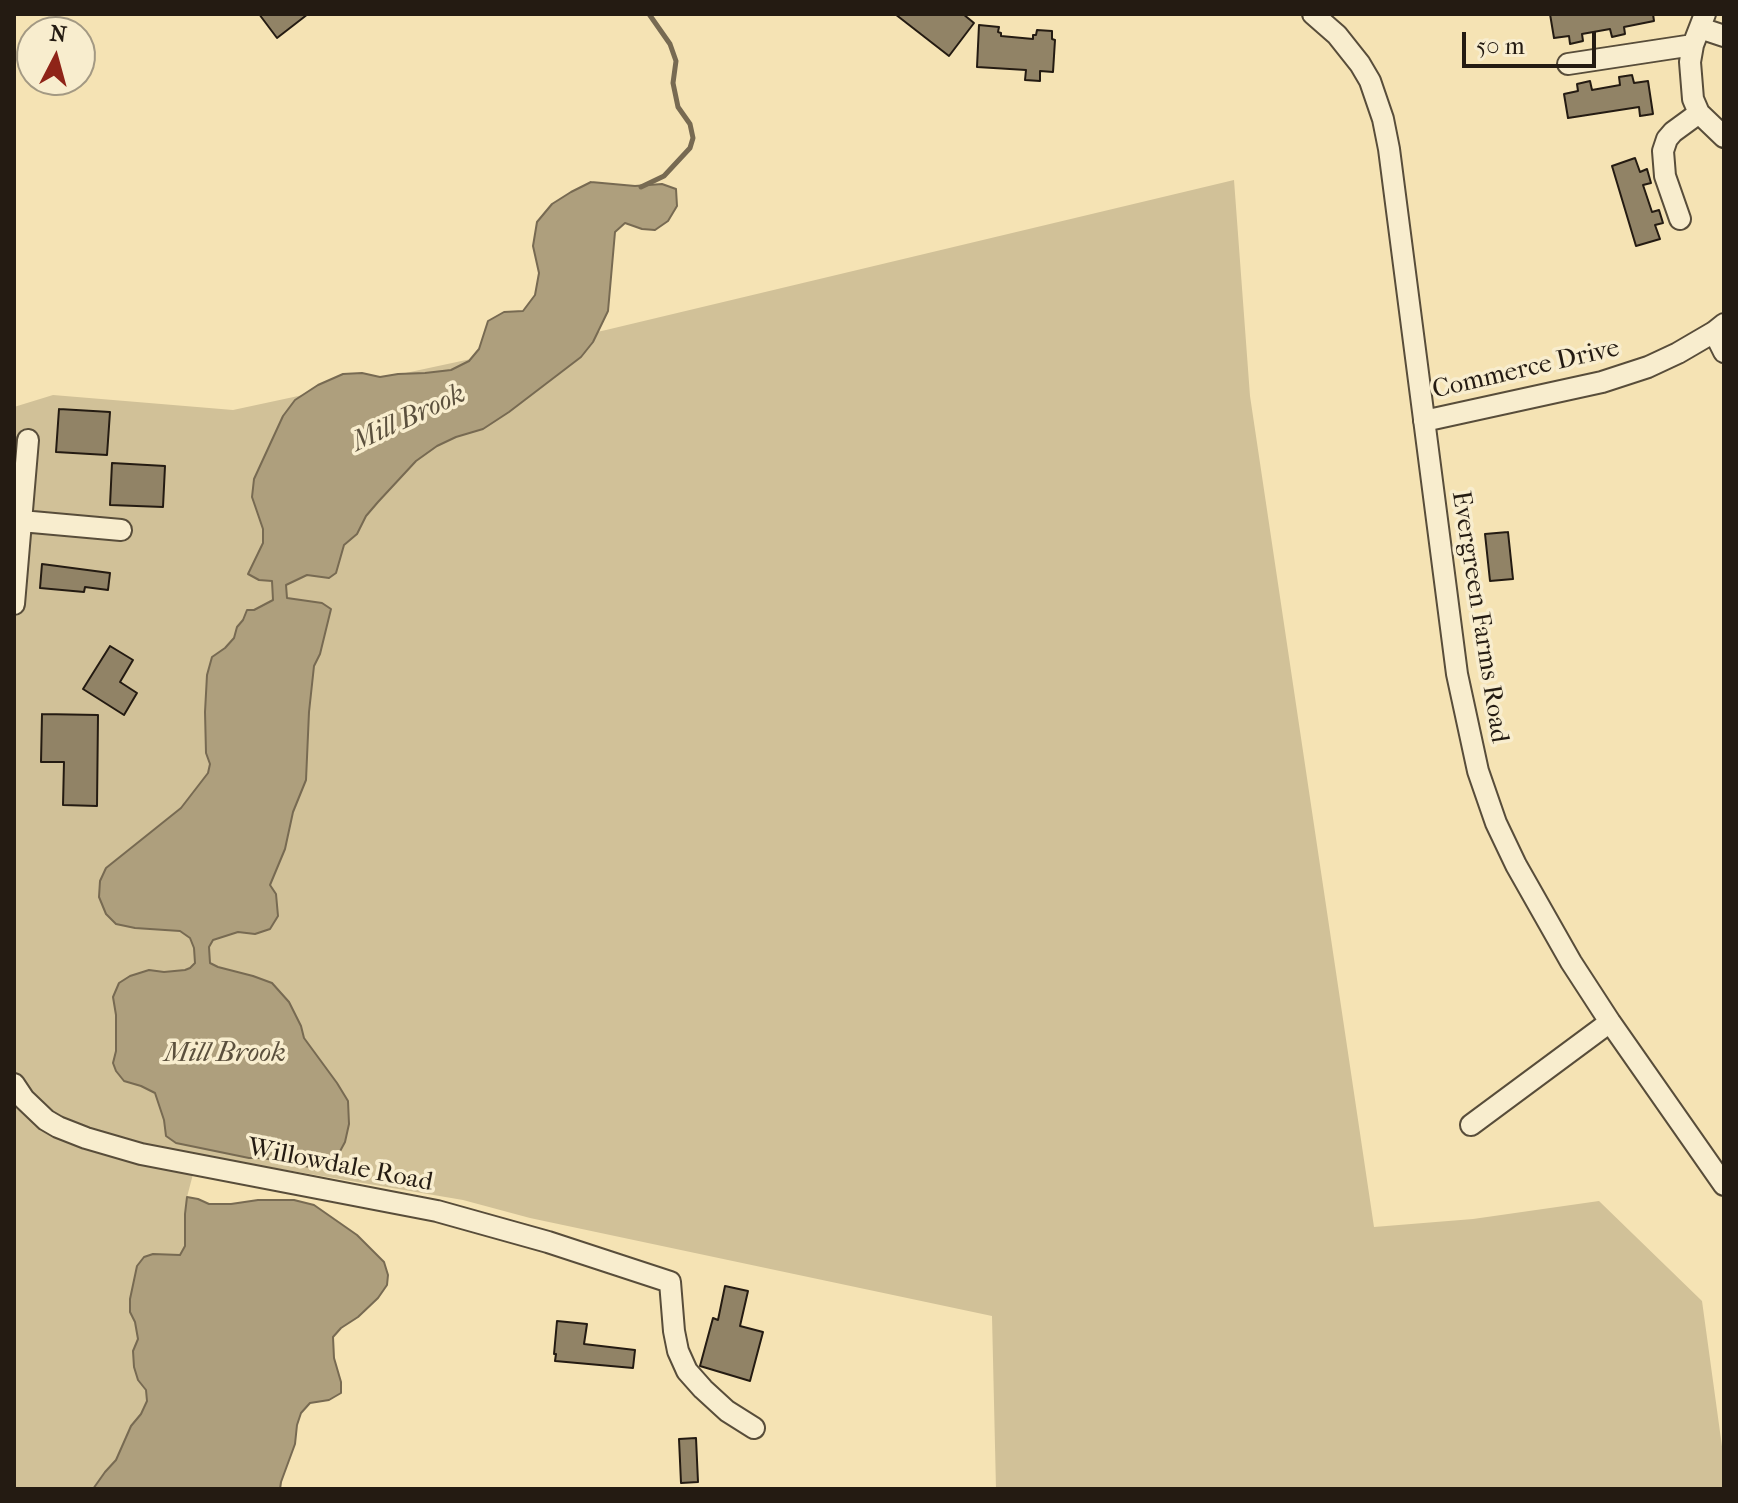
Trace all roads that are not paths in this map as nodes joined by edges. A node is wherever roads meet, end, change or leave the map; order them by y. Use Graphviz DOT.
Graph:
graph roads {
  1 [pos="1313,14"];
  2 [pos="1699,29"];
  3 [pos="1724,36"];
  4 [pos="1568,64"];
  5 [pos="1699,113"];
  6 [pos="1724,137"];
  7 [pos="1680,219"];
  8 [pos="1719,328"];
  9 [pos="1724,352"];
  10 [pos="1424,421"];
  11 [pos="27,439"];
  12 [pos="21,521"];
  13 [pos="121,530"];
  14 [pos="14,604"];
  15 [pos="1610,1022"];
  16 [pos="14,1084"];
  17 [pos="1471,1125"];
  18 [pos="1724,1185"];
  19 [pos="754,1428"];
  1 -- 10 [label="street, Evergreen Farms Road"];
  2 -- 3 [label="street"];
  2 -- 4 [label="street"];
  2 -- 5 [label="street"];
  5 -- 6 [label="street"];
  5 -- 7 [label="street"];
  8 -- 9 [label="street"];
  8 -- 10 [label="street, Commerce Drive"];
  10 -- 15 [label="street, Evergreen Farms Road"];
  11 -- 12 [label="street"];
  12 -- 13 [label="street"];
  12 -- 14 [label="street"];
  15 -- 17 [label="street"];
  15 -- 18 [label="street, Evergreen Farms Road"];
  16 -- 19 [label="street, Willowdale Road"];
}
